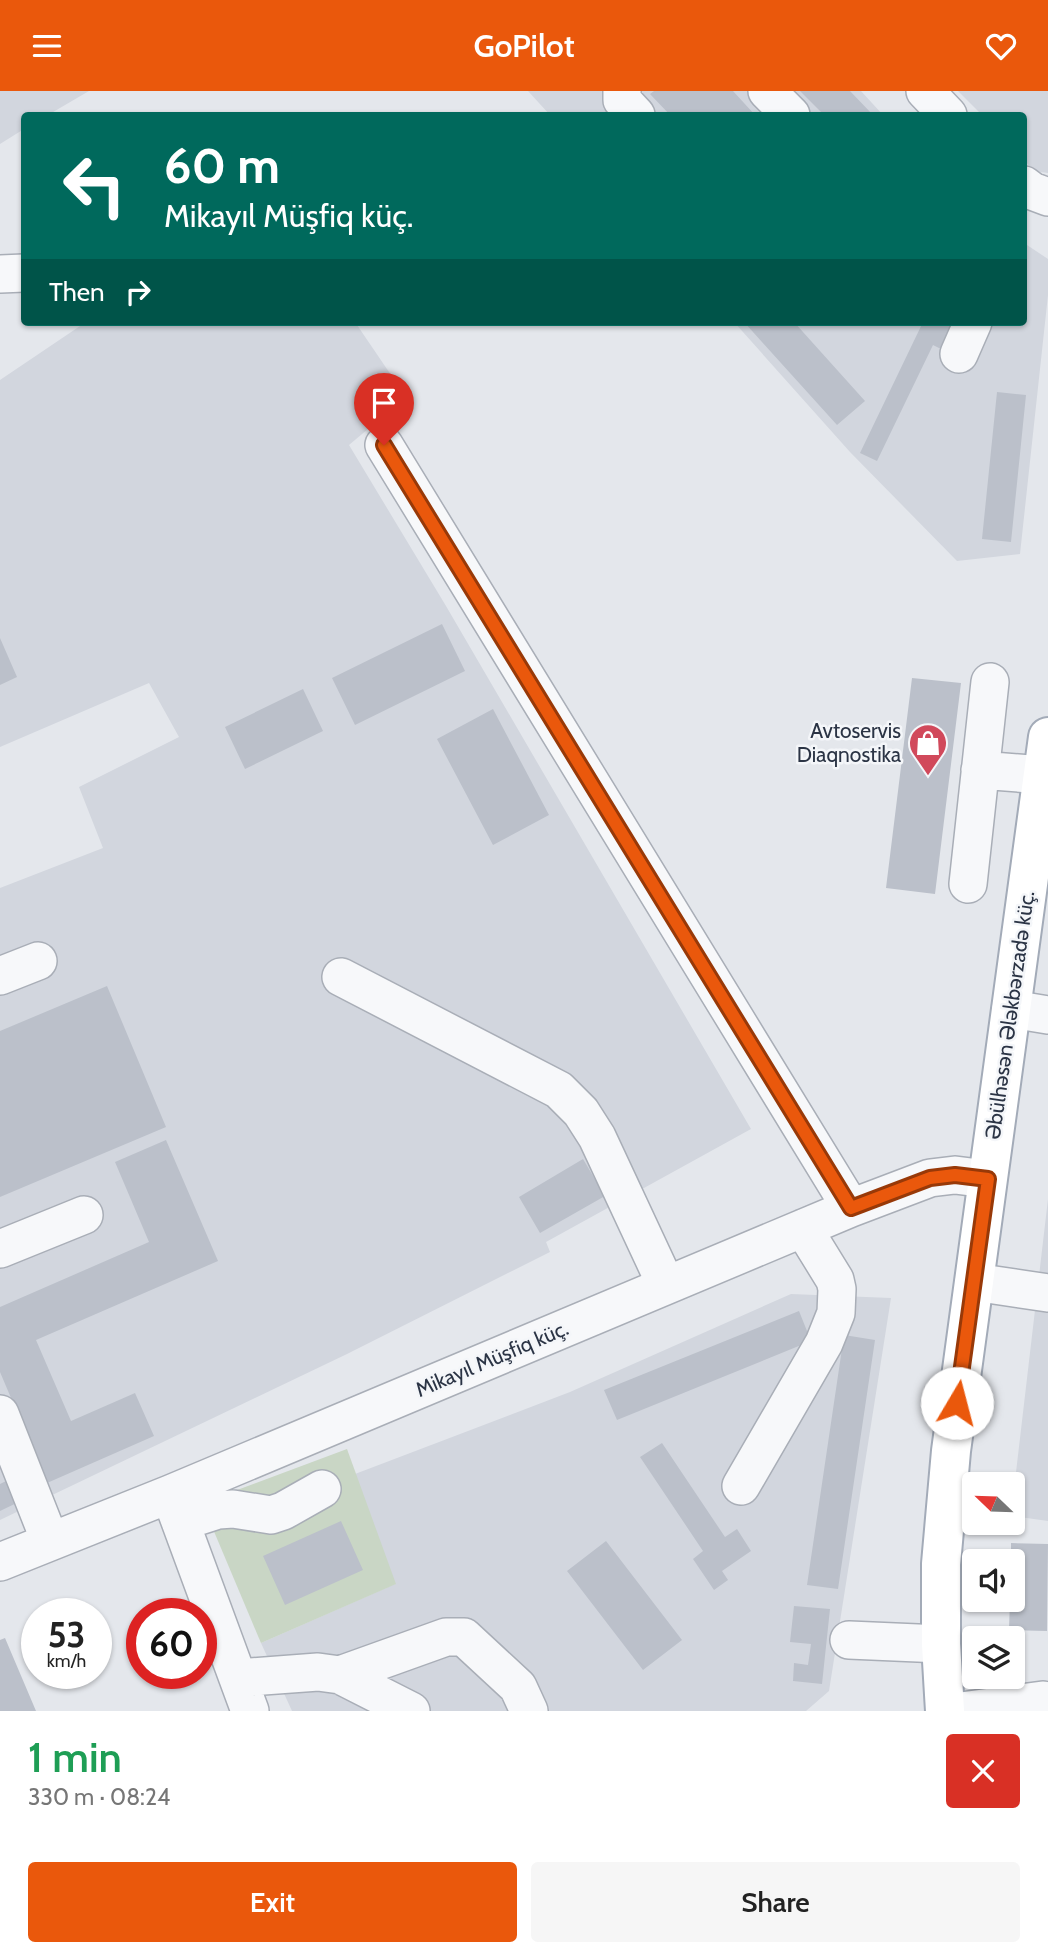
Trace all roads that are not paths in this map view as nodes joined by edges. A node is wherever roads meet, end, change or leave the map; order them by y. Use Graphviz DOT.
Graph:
graph roads {
  1 [pos="622,91"];
  2 [pos="767,91"];
  3 [pos="925,91"];
  4 [pos="633,112"];
  5 [pos="788,112"];
  6 [pos="945,112"];
  7 [pos="21,273"];
  8 [pos="0,274"];
  9 [pos="384,445"];
  10 [pos="990,682"];
  11 [pos="1048,737"];
  12 [pos="980,771"];
  13 [pos="1043,775"];
  14 [pos="1038,879"];
  15 [pos="968,884"];
  16 [pos="38,961"];
  17 [pos="0,976"];
  18 [pos="341,977"];
  19 [pos="1011,1010"];
  20 [pos="1048,1015"];
  21 [pos="988,1179"];
  22 [pos="851,1208"];
  23 [pos="85,1215"];
  24 [pos="803,1228"];
  25 [pos="0,1249"];
  26 [pos="974,1282"];
  27 [pos="666,1286"];
  28 [pos="1048,1293"];
  29 [pos="0,1414"];
  30 [pos="741,1486"];
  31 [pos="322,1489"];
  32 [pos="175,1508"];
  33 [pos="50,1541"];
  34 [pos="0,1562"];
  35 [pos="849,1640"];
  36 [pos="941,1644"];
  37 [pos="340,1675"];
  38 [pos="244,1695"];
  39 [pos="1043,1700"];
  40 [pos="411,1711"];
  41 [pos="529,1711"];
  42 [pos="945,1711"];
  43 [pos="961,1711"];
  1 -- 4 [label="street"];
  2 -- 5 [label="street"];
  3 -- 6 [label="street"];
  7 -- 8 [label="street"];
  9 -- 22 [label="street"];
  10 -- 12 [label="street"];
  11 -- 13 [label="main road, Əbülhəsən Ələkbərzadə küç."];
  12 -- 13 [label="street"];
  12 -- 15 [label="street"];
  13 -- 14 [label="main road, Əbülhəsən Ələkbərzadə küç."];
  14 -- 19 [label="main road, Əbülhəsən Ələkbərzadə küç."];
  16 -- 17 [label="street"];
  18 -- 27 [label="street"];
  19 -- 20 [label="street"];
  19 -- 21 [label="main road, Əbülhəsən Ələkbərzadə küç."];
  21 -- 22 [label="street, Mikayıl Müşfiq küç."];
  21 -- 26 [label="main road, Əbülhəsən Ələkbərzadə küç."];
  22 -- 24 [label="street, Mikayıl Müşfiq küç."];
  23 -- 25 [label="street"];
  24 -- 27 [label="street, Mikayıl Müşfiq küç."];
  24 -- 30 [label="street"];
  26 -- 28 [label="street"];
  26 -- 36 [label="main road, Əbülhəsən Ələkbərzadə küç."];
  27 -- 32 [label="street, Mikayıl Müşfiq küç."];
  29 -- 33 [label="street"];
  31 -- 32 [label="street"];
  32 -- 33 [label="street, Mikayıl Müşfiq küç."];
  32 -- 38 [label="street"];
  33 -- 34 [label="street, Mikayıl Müşfiq küç."];
  35 -- 36 [label="street"];
  36 -- 42 [label="main road, Əbülhəsən Ələkbərzadə küç."];
  37 -- 38 [label="street"];
  37 -- 40 [label="street"];
  37 -- 41 [label="street"];
  39 -- 43 [label="street"];
}
